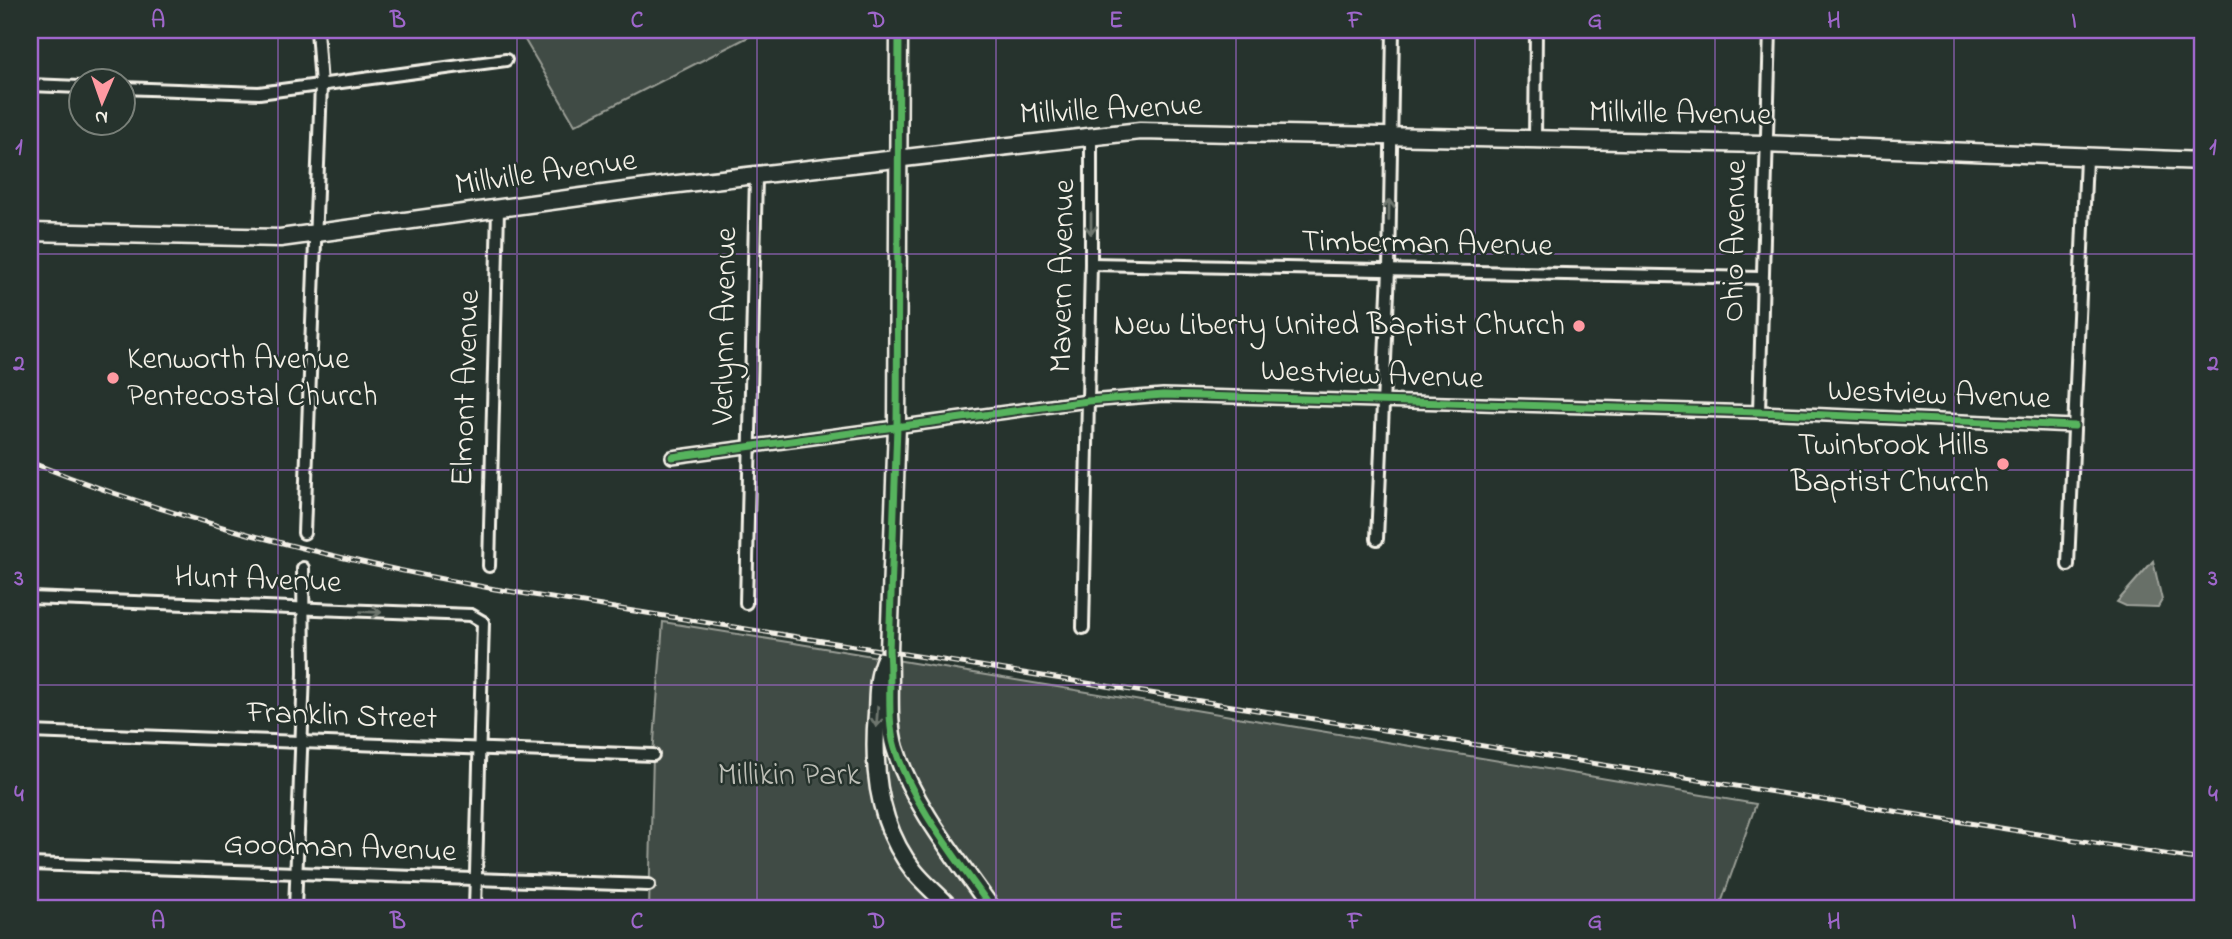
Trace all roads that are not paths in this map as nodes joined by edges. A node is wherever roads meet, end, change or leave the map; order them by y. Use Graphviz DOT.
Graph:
graph roads {
  1 [pos="317,30"];
  2 [pos="898,30"];
  3 [pos="1393,30"];
  4 [pos="1536,30"];
  5 [pos="1769,30"];
  6 [pos="506,60"];
  7 [pos="30,85"];
  8 [pos="321,85"];
  9 [pos="66,86"];
  10 [pos="136,89"];
  11 [pos="1391,135"];
  12 [pos="1091,136"];
  13 [pos="1535,139"];
  14 [pos="1764,144"];
  15 [pos="898,159"];
  16 [pos="2086,159"];
  17 [pos="2202,161"];
  18 [pos="756,176"];
  19 [pos="498,210"];
  20 [pos="30,232"];
  21 [pos="316,233"];
  22 [pos="1091,264"];
  23 [pos="1389,270"];
  24 [pos="1761,278"];
  25 [pos="1088,401"];
  26 [pos="1383,401"];
  27 [pos="1759,412"];
  28 [pos="897,426"];
  29 [pos="2074,426"];
  30 [pos="749,445"];
  31 [pos="672,457"];
  32 [pos="304,533"];
  33 [pos="1377,540"];
  34 [pos="2068,565"];
  35 [pos="489,566"];
  36 [pos="303,568"];
  37 [pos="30,598"];
  38 [pos="746,603"];
  39 [pos="302,610"];
  40 [pos="1083,628"];
  41 [pos="889,651"];
  42 [pos="30,732"];
  43 [pos="301,742"];
  44 [pos="480,748"];
  45 [pos="653,755"];
  46 [pos="30,864"];
  47 [pos="296,873"];
  48 [pos="475,880"];
  49 [pos="649,885"];
  50 [pos="295,909"];
  51 [pos="475,909"];
  52 [pos="951,909"];
  53 [pos="992,909"];
  54 [pos="1913,909"];
  55 [pos="1944,909"];
  1 -- 8 [label="street"];
  2 -- 15 [label="main road"];
  3 -- 11 [label="street"];
  4 -- 13 [label="street"];
  5 -- 14 [label="street, Ohio Avenue"];
  6 -- 8 [label="street"];
  7 -- 9 [label="street"];
  8 -- 10 [label="street"];
  8 -- 21 [label="street"];
  11 -- 12 [label="main road, Millville Avenue"];
  11 -- 13 [label="main road, Millville Avenue"];
  23 -- 11 [label="street, one-way"];
  12 -- 15 [label="main road, Millville Avenue"];
  12 -- 22 [label="street, Mavern Avenue, one-way"];
  13 -- 14 [label="main road, Millville Avenue"];
  14 -- 16 [label="main road, Millville Avenue"];
  14 -- 24 [label="street, Ohio Avenue"];
  15 -- 18 [label="main road, Millville Avenue"];
  15 -- 28 [label="main road"];
  16 -- 17 [label="main road, Millville Avenue"];
  16 -- 29 [label="street"];
  18 -- 19 [label="main road, Millville Avenue"];
  18 -- 30 [label="street, Verlynn Avenue"];
  19 -- 21 [label="main road, Millville Avenue"];
  19 -- 35 [label="street, Elmont Avenue"];
  20 -- 21 [label="main road, Millville Avenue"];
  21 -- 32 [label="street"];
  22 -- 23 [label="street, Timberman Avenue"];
  22 -- 25 [label="street, Mavern Avenue"];
  23 -- 24 [label="street, Timberman Avenue"];
  23 -- 26 [label="street"];
  24 -- 27 [label="street, Ohio Avenue"];
  25 -- 26 [label="street, Westview Avenue"];
  25 -- 28 [label="street, Westview Avenue"];
  25 -- 40 [label="street, Mavern Avenue"];
  26 -- 27 [label="street, Westview Avenue"];
  26 -- 33 [label="street"];
  27 -- 29 [label="street, Westview Avenue"];
  28 -- 30 [label="street, Westview Avenue"];
  28 -- 41 [label="main road"];
  29 -- 34 [label="street"];
  30 -- 31 [label="street, Westview Avenue"];
  30 -- 38 [label="street, Verlynn Avenue"];
  36 -- 39 [label="street"];
  37 -- 39 [label="street, Hunt Avenue"];
  39 -- 43 [label="street"];
  39 -- 44 [label="street, Hunt Avenue, one-way"];
  41 -- 52 [label="main road, one-way"];
  41 -- 53 [label="main road"];
  42 -- 43 [label="street, Franklin Street"];
  43 -- 44 [label="street, Franklin Street"];
  43 -- 47 [label="street"];
  44 -- 45 [label="street, Franklin Street"];
  44 -- 48 [label="street"];
  46 -- 47 [label="street, Goodman Avenue"];
  47 -- 48 [label="street, Goodman Avenue"];
  47 -- 50 [label="street"];
  48 -- 49 [label="street, Goodman Avenue"];
  48 -- 51 [label="street"];
  54 -- 55 [label="street"];
}
